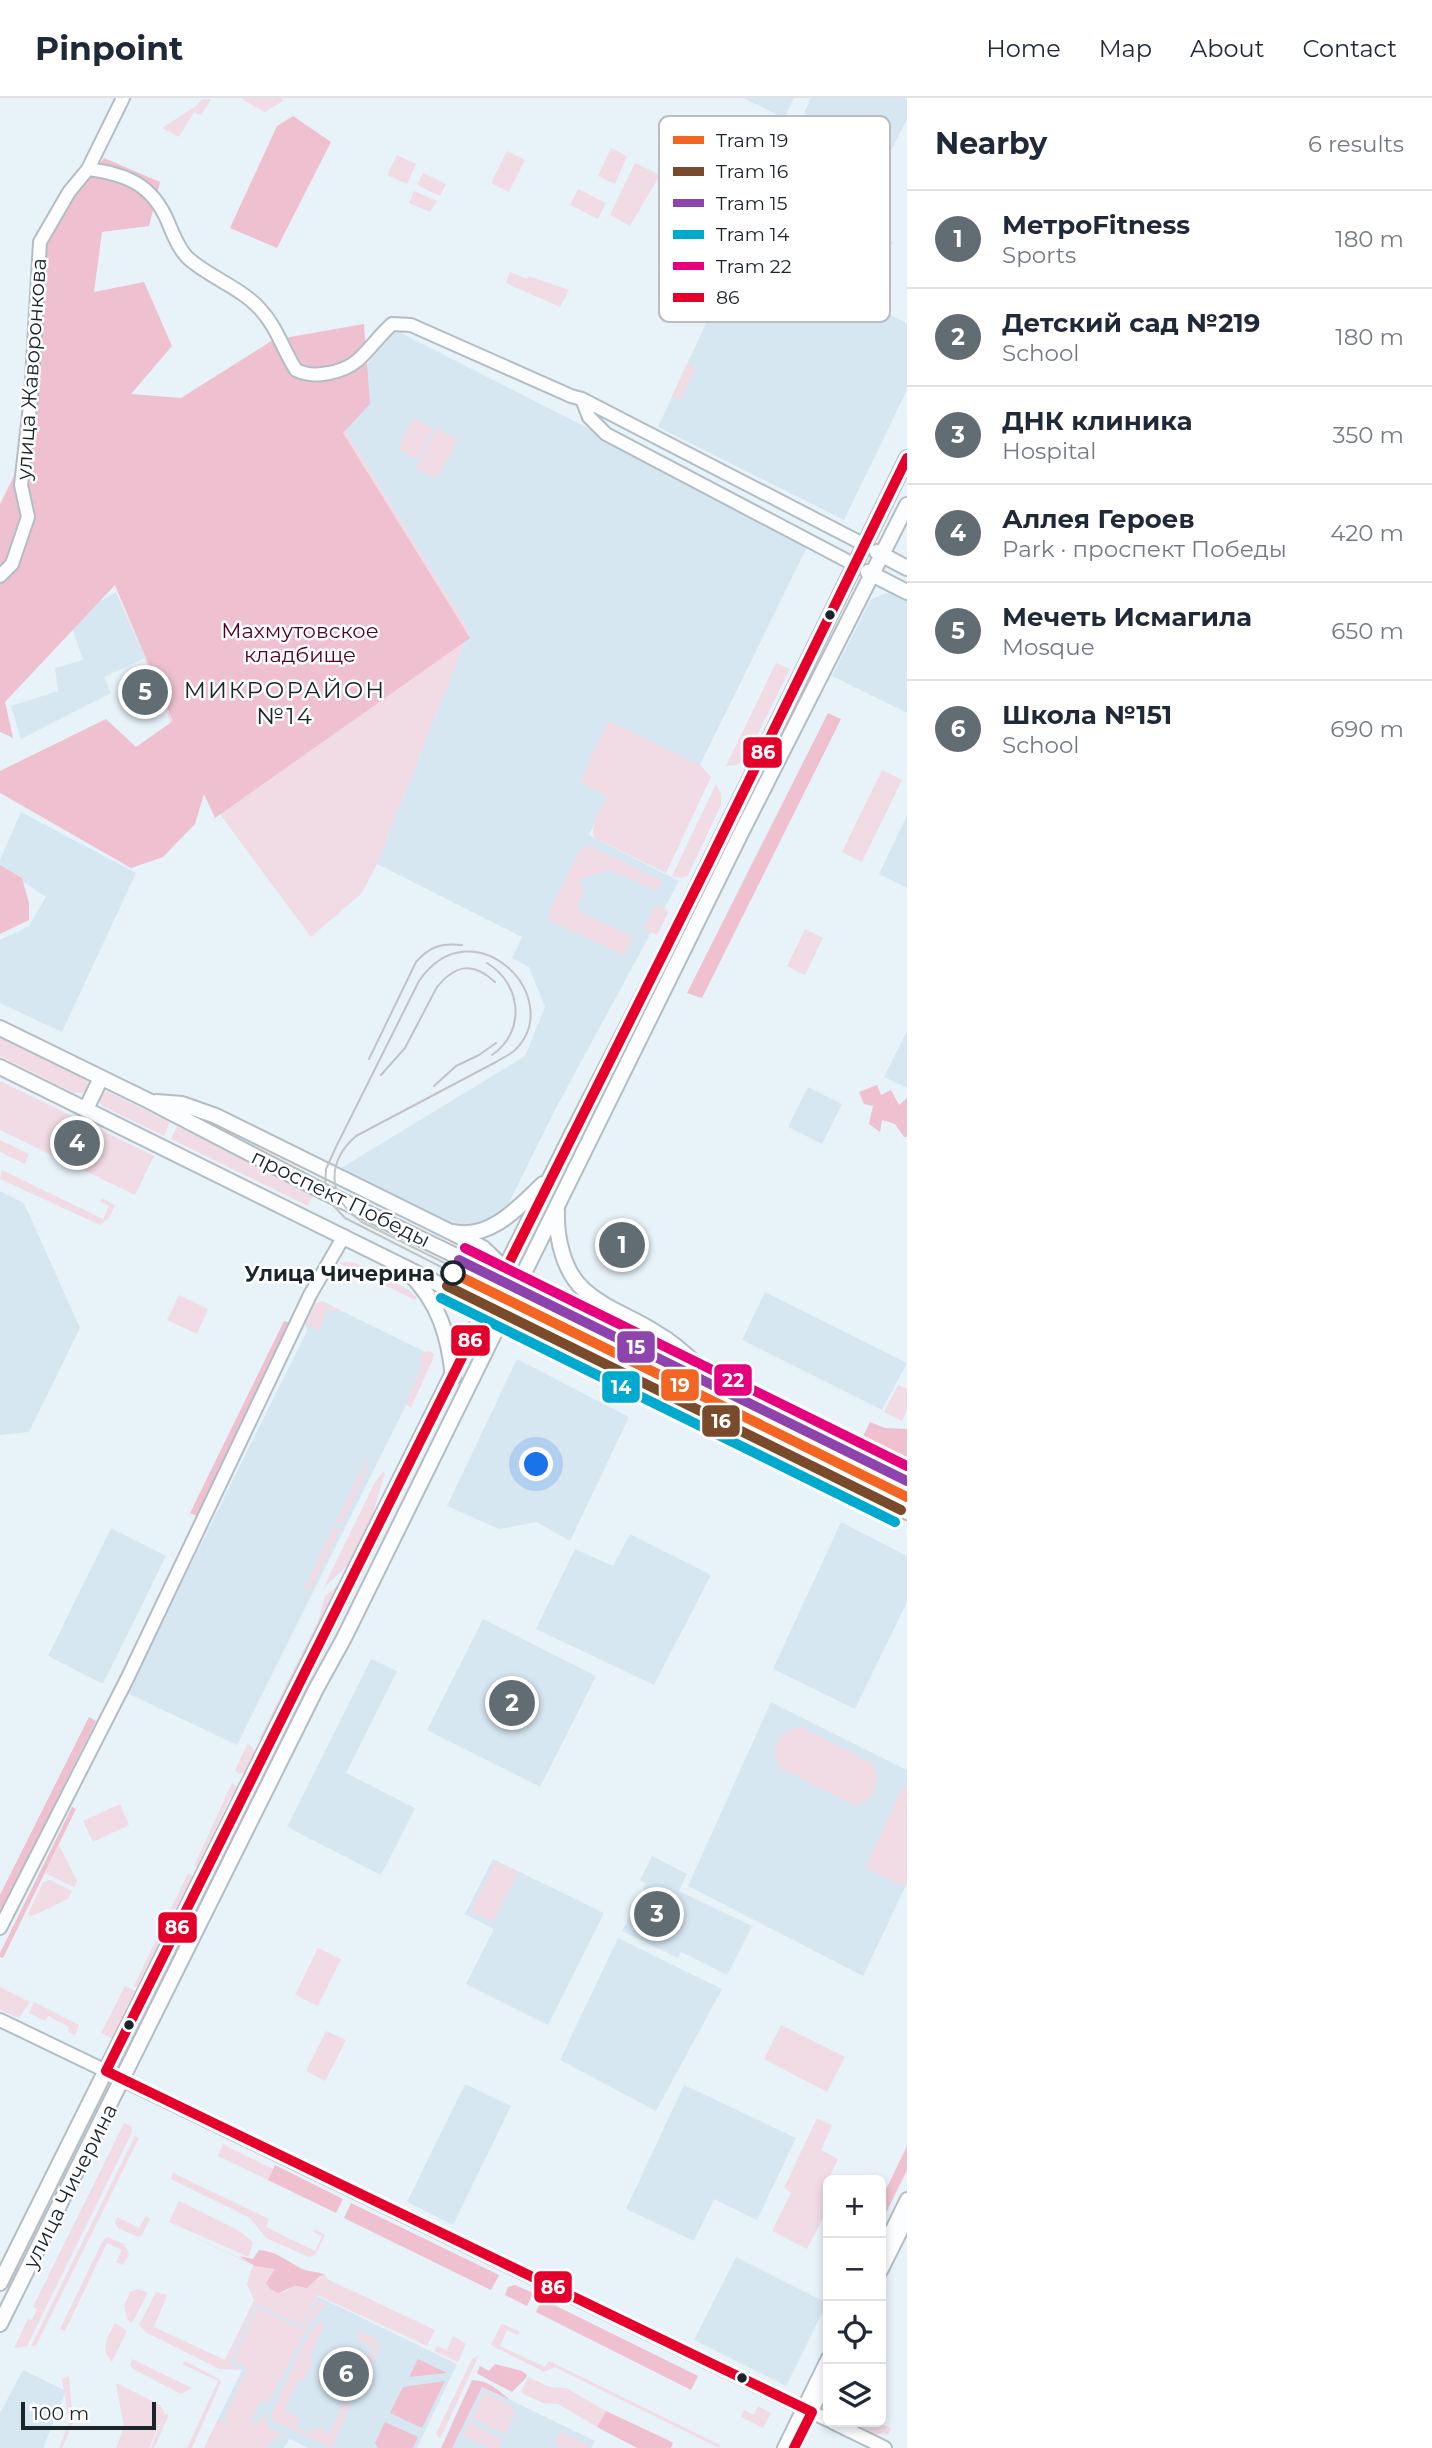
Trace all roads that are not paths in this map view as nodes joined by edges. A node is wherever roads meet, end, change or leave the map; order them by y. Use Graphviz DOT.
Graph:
graph roads {
  1 [pos="123,98"];
  2 [pos="88,169"];
  3 [pos="582,398"];
  4 [pos="614,415"];
  5 [pos="606,434"];
  6 [pos="907,458"];
  7 [pos="907,505"];
  8 [pos="798,510"];
  9 [pos="788,530"];
  10 [pos="865,545"];
  11 [pos="883,555"];
  12 [pos="855,565"];
  13 [pos="907,568"];
  14 [pos="873,575"];
  15 [pos="0,576"];
  16 [pos="907,592"];
  17 [pos="695,892"];
  18 [pos="710,898"];
  19 [pos="0,1028"];
  20 [pos="0,1066"];
  21 [pos="101,1078"];
  22 [pos="149,1101"];
  23 [pos="86,1109"];
  24 [pos="551,1178"];
  25 [pos="558,1205"];
  26 [pos="443,1228"];
  27 [pos="344,1236"];
  28 [pos="398,1263"];
  29 [pos="506,1270"];
  30 [pos="521,1277"];
  31 [pos="487,1308"];
  32 [pos="502,1316"];
  33 [pos="453,1377"];
  34 [pos="709,1377"];
  35 [pos="907,1477"];
  36 [pos="907,1512"];
  37 [pos="301,1682"];
  38 [pos="316,1689"];
  39 [pos="0,1928"];
  40 [pos="0,2020"];
  41 [pos="106,2071"];
  42 [pos="123,2080"];
  43 [pos="907,2199"];
  44 [pos="907,2219"];
  45 [pos="886,2252"];
  46 [pos="886,2255"];
  47 [pos="0,2283"];
  48 [pos="0,2324"];
  49 [pos="826,2364"];
  50 [pos="823,2386"];
  51 [pos="808,2410"];
  52 [pos="823,2418"];
  53 [pos="842,2427"];
  54 [pos="784,2448"];
  55 [pos="794,2448"];
  56 [pos="886,2448"];
  1 -- 2 [label="street, улица Жаворонкова"];
  2 -- 3 [label="street"];
  2 -- 15 [label="street, улица Жаворонкова"];
  3 -- 4 [label="street"];
  3 -- 5 [label="street"];
  4 -- 5 [label="street"];
  4 -- 8 [label="street"];
  5 -- 9 [label="street"];
  6 -- 10 [label="main road, улица Чичерина"];
  7 -- 11 [label="main road, улица Чичерина"];
  8 -- 9 [label="street"];
  8 -- 10 [label="street"];
  9 -- 12 [label="street"];
  10 -- 11 [label="main road"];
  10 -- 12 [label="main road, улица Чичерина"];
  11 -- 13 [label="main road"];
  11 -- 14 [label="main road, улица Чичерина"];
  12 -- 14 [label="main road"];
  12 -- 17 [label="main road, улица Чичерина"];
  14 -- 16 [label="main road"];
  14 -- 18 [label="main road, улица Чичерина"];
  17 -- 18 [label="main road"];
  17 -- 24 [label="main road, улица Чичерина"];
  18 -- 25 [label="main road, улица Чичерина"];
  19 -- 21 [label="main road, проспект Победы"];
  20 -- 23 [label="main road, проспект Победы"];
  21 -- 22 [label="main road, проспект Победы"];
  21 -- 23 [label="main road"];
  22 -- 26 [label="main road"];
  22 -- 29 [label="main road, проспект Победы"];
  23 -- 27 [label="main road, проспект Победы"];
  24 -- 26 [label="main road"];
  24 -- 29 [label="main road, улица Чичерина"];
  25 -- 30 [label="main road, улица Чичерина"];
  25 -- 34 [label="main road"];
  26 -- 29 [label="main road"];
  27 -- 28 [label="main road, проспект Победы"];
  27 -- 39 [label="street"];
  28 -- 31 [label="main road, проспект Победы"];
  28 -- 33 [label="main road"];
  29 -- 30 [label="main road, проспект Победы"];
  29 -- 31 [label="main road, улица Чичерина"];
  30 -- 32 [label="main road, улица Чичерина"];
  30 -- 34 [label="main road, проспект Победы"];
  31 -- 32 [label="main road, проспект Победы"];
  31 -- 33 [label="main road, улица Чичерина"];
  32 -- 36 [label="main road, проспект Победы"];
  32 -- 38 [label="main road, улица Чичерина"];
  33 -- 37 [label="main road, улица Чичерина"];
  34 -- 35 [label="main road, проспект Победы"];
  37 -- 38 [label="main road"];
  37 -- 41 [label="main road, улица Чичерина"];
  38 -- 42 [label="main road, улица Чичерина"];
  40 -- 41 [label="street"];
  41 -- 42 [label="main road"];
  41 -- 47 [label="main road, улица Чичерина"];
  42 -- 48 [label="main road, улица Чичерина"];
  42 -- 51 [label="street"];
  43 -- 45 [label="street"];
  44 -- 46 [label="street"];
  49 -- 51 [label="street"];
  50 -- 51 [label="street"];
  51 -- 52 [label="street"];
  51 -- 54 [label="street"];
  51 -- 55 [label="street"];
  53 -- 56 [label="street"];
}
